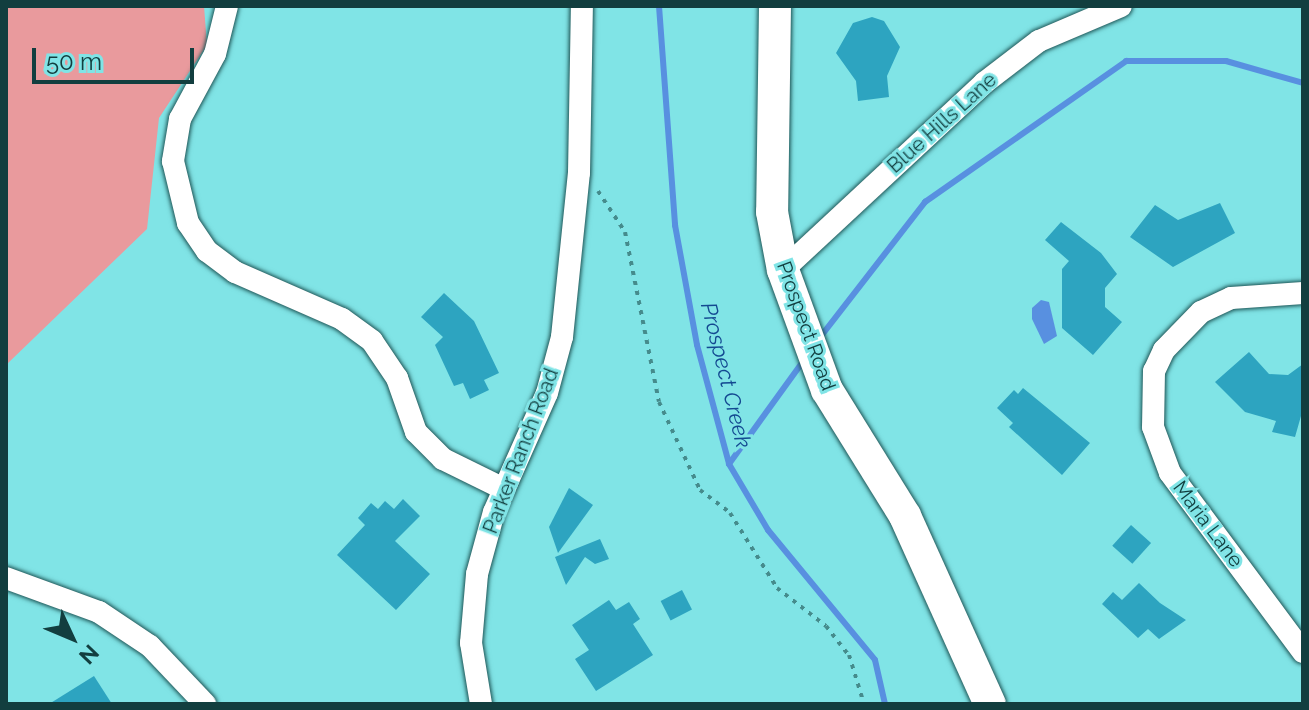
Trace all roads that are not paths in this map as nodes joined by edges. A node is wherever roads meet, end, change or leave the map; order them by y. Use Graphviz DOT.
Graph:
graph roads {
  1 [pos="227,6"];
  2 [pos="582,6"];
  3 [pos="775,6"];
  4 [pos="1121,6"];
  5 [pos="783,270"];
  6 [pos="1303,293"];
  7 [pos="504,489"];
  8 [pos="6,578"];
  9 [pos="1303,652"];
  10 [pos="205,704"];
  11 [pos="481,704"];
  12 [pos="990,704"];
  1 -- 7 [label="street"];
  2 -- 7 [label="street, Parker Ranch Road"];
  3 -- 5 [label="street, Prospect Road"];
  4 -- 5 [label="street, Blue Hills Lane"];
  5 -- 12 [label="street, Prospect Road"];
  6 -- 9 [label="street, Maria Lane"];
  7 -- 11 [label="street, Parker Ranch Road"];
  8 -- 10 [label="street"];
}
